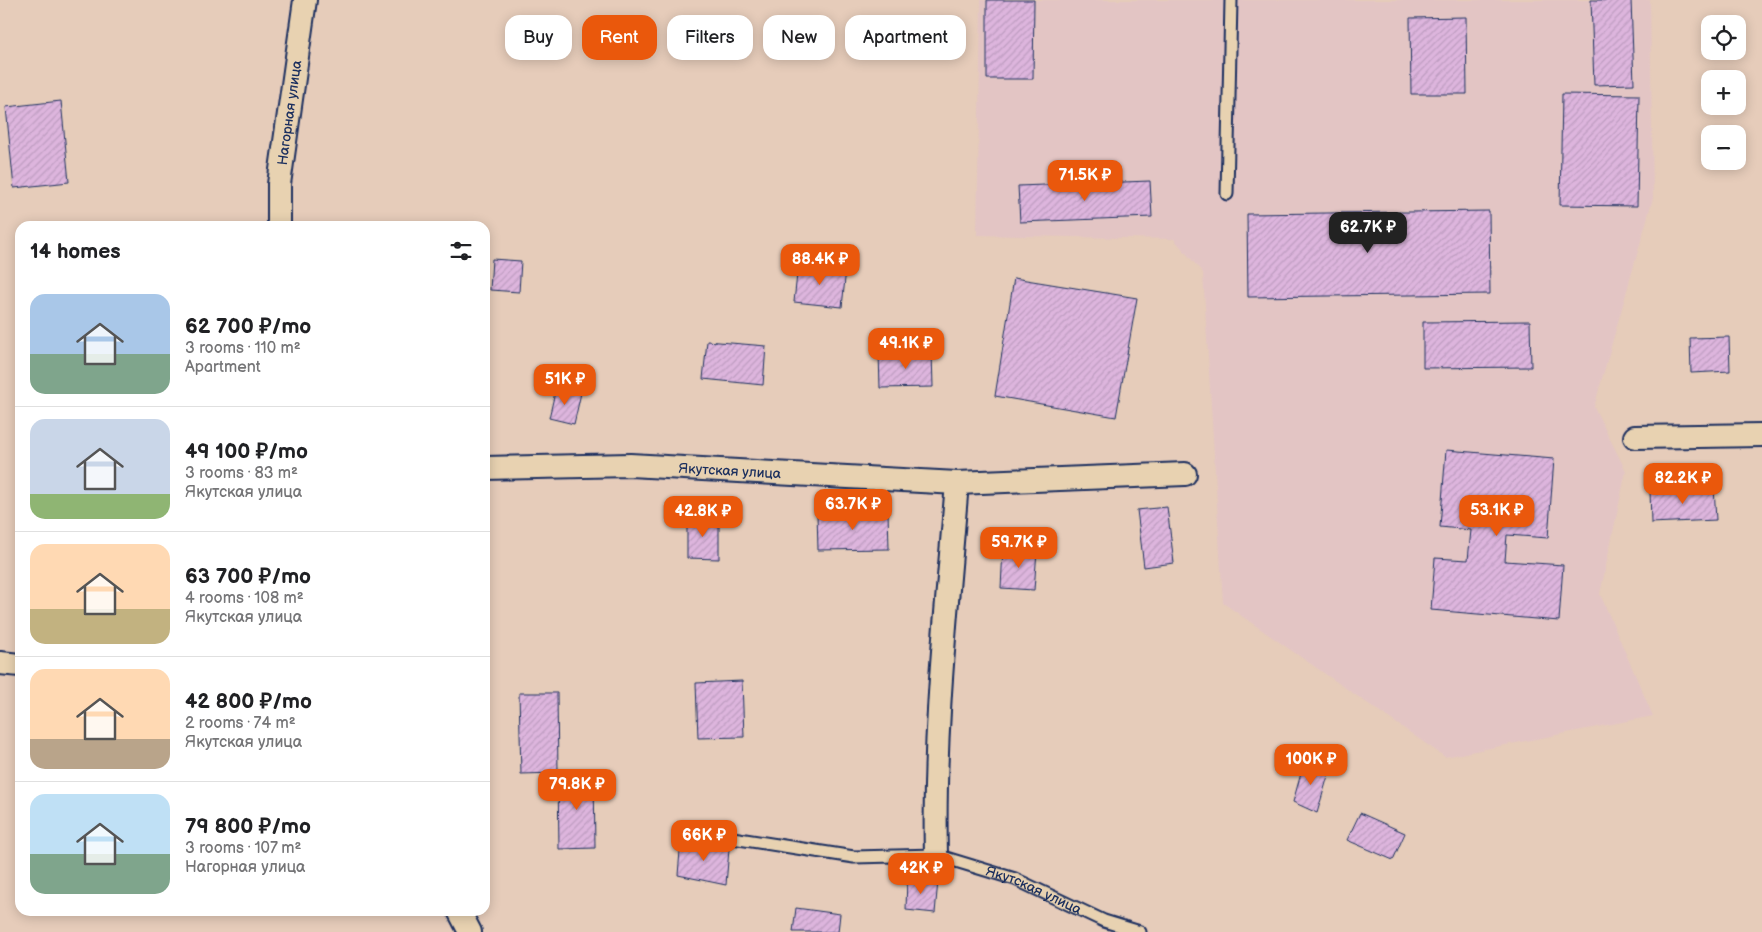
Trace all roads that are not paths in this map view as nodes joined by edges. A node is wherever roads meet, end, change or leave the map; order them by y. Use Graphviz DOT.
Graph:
graph roads {
  1 [pos="305,0"];
  2 [pos="1231,0"];
  3 [pos="1227,194"];
  4 [pos="278,221"];
  5 [pos="1762,435"];
  6 [pos="1635,437"];
  7 [pos="490,468"];
  8 [pos="1185,474"];
  9 [pos="957,484"];
  10 [pos="0,663"];
  11 [pos="15,664"];
  12 [pos="688,831"];
  13 [pos="936,855"];
  14 [pos="461,916"];
  15 [pos="470,932"];
  16 [pos="1140,932"];
  1 -- 4 [label="street, Нагорная улица"];
  2 -- 3 [label="lane"];
  5 -- 6 [label="street"];
  7 -- 9 [label="street, Якутская улица"];
  8 -- 9 [label="street, Якутская улица"];
  9 -- 13 [label="street"];
  10 -- 11 [label="street"];
  12 -- 13 [label="lane, Якутская улица"];
  13 -- 16 [label="lane, Якутская улица"];
  14 -- 15 [label="street"];
}
